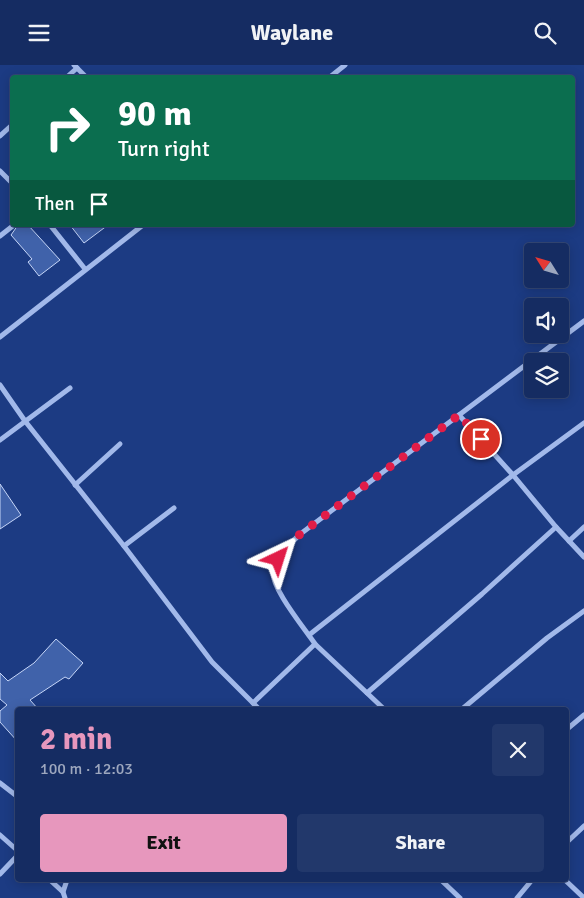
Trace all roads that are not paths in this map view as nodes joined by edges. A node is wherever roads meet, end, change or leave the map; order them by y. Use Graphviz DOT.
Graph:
graph roads {
  1 [pos="345,65"];
  2 [pos="332,75"];
  3 [pos="10,127"];
  4 [pos="0,136"];
  5 [pos="0,171"];
  6 [pos="10,181"];
  7 [pos="11,227"];
  8 [pos="52,227"];
  9 [pos="139,227"];
  10 [pos="0,236"];
  11 [pos="85,269"];
  12 [pos="584,321"];
  13 [pos="0,337"];
  14 [pos="0,385"];
  15 [pos="70,388"];
  16 [pos="459,415"];
  17 [pos="25,421"];
  18 [pos="584,423"];
  19 [pos="0,439"];
  20 [pos="120,444"];
  21 [pos="513,475"];
  22 [pos="75,485"];
  23 [pos="174,508"];
  24 [pos="556,527"];
  25 [pos="584,527"];
  26 [pos="569,541"];
  27 [pos="124,546"];
  28 [pos="584,557"];
  29 [pos="584,611"];
  30 [pos="309,635"];
  31 [pos="315,644"];
  32 [pos="367,693"];
  33 [pos="253,703"];
  34 [pos="257,707"];
  35 [pos="382,707"];
  36 [pos="466,707"];
  37 [pos="584,715"];
  38 [pos="569,728"];
  39 [pos="0,783"];
  40 [pos="15,795"];
  41 [pos="584,826"];
  42 [pos="0,835"];
  43 [pos="569,840"];
  44 [pos="15,850"];
  45 [pos="15,856"];
  46 [pos="0,874"];
  47 [pos="52,882"];
  48 [pos="67,882"];
  49 [pos="443,882"];
  50 [pos="530,882"];
  51 [pos="567,882"];
  52 [pos="64,895"];
  53 [pos="460,898"];
  54 [pos="517,898"];
  55 [pos="584,898"];
  1 -- 2 [label="street"];
  3 -- 4 [label="street"];
  5 -- 6 [label="street"];
  7 -- 10 [label="street"];
  8 -- 11 [label="street"];
  9 -- 11 [label="street"];
  11 -- 13 [label="street"];
  12 -- 16 [label="street"];
  14 -- 17 [label="street"];
  15 -- 17 [label="street"];
  16 -- 21 [label="street"];
  16 -- 30 [label="street"];
  17 -- 19 [label="street"];
  17 -- 22 [label="street"];
  18 -- 21 [label="street"];
  20 -- 22 [label="street"];
  21 -- 24 [label="street"];
  21 -- 30 [label="street"];
  22 -- 27 [label="street"];
  23 -- 27 [label="street"];
  24 -- 26 [label="street"];
  24 -- 32 [label="street"];
  25 -- 26 [label="street"];
  26 -- 28 [label="street"];
  27 -- 33 [label="street"];
  29 -- 36 [label="street"];
  30 -- 31 [label="street"];
  31 -- 32 [label="street"];
  31 -- 33 [label="street"];
  32 -- 35 [label="street"];
  33 -- 34 [label="street"];
  37 -- 38 [label="street"];
  39 -- 40 [label="street"];
  41 -- 43 [label="street"];
  42 -- 44 [label="street"];
  45 -- 46 [label="street"];
  47 -- 52 [label="street"];
  48 -- 52 [label="street"];
  49 -- 53 [label="street"];
  50 -- 54 [label="street"];
  51 -- 55 [label="street"];
}
